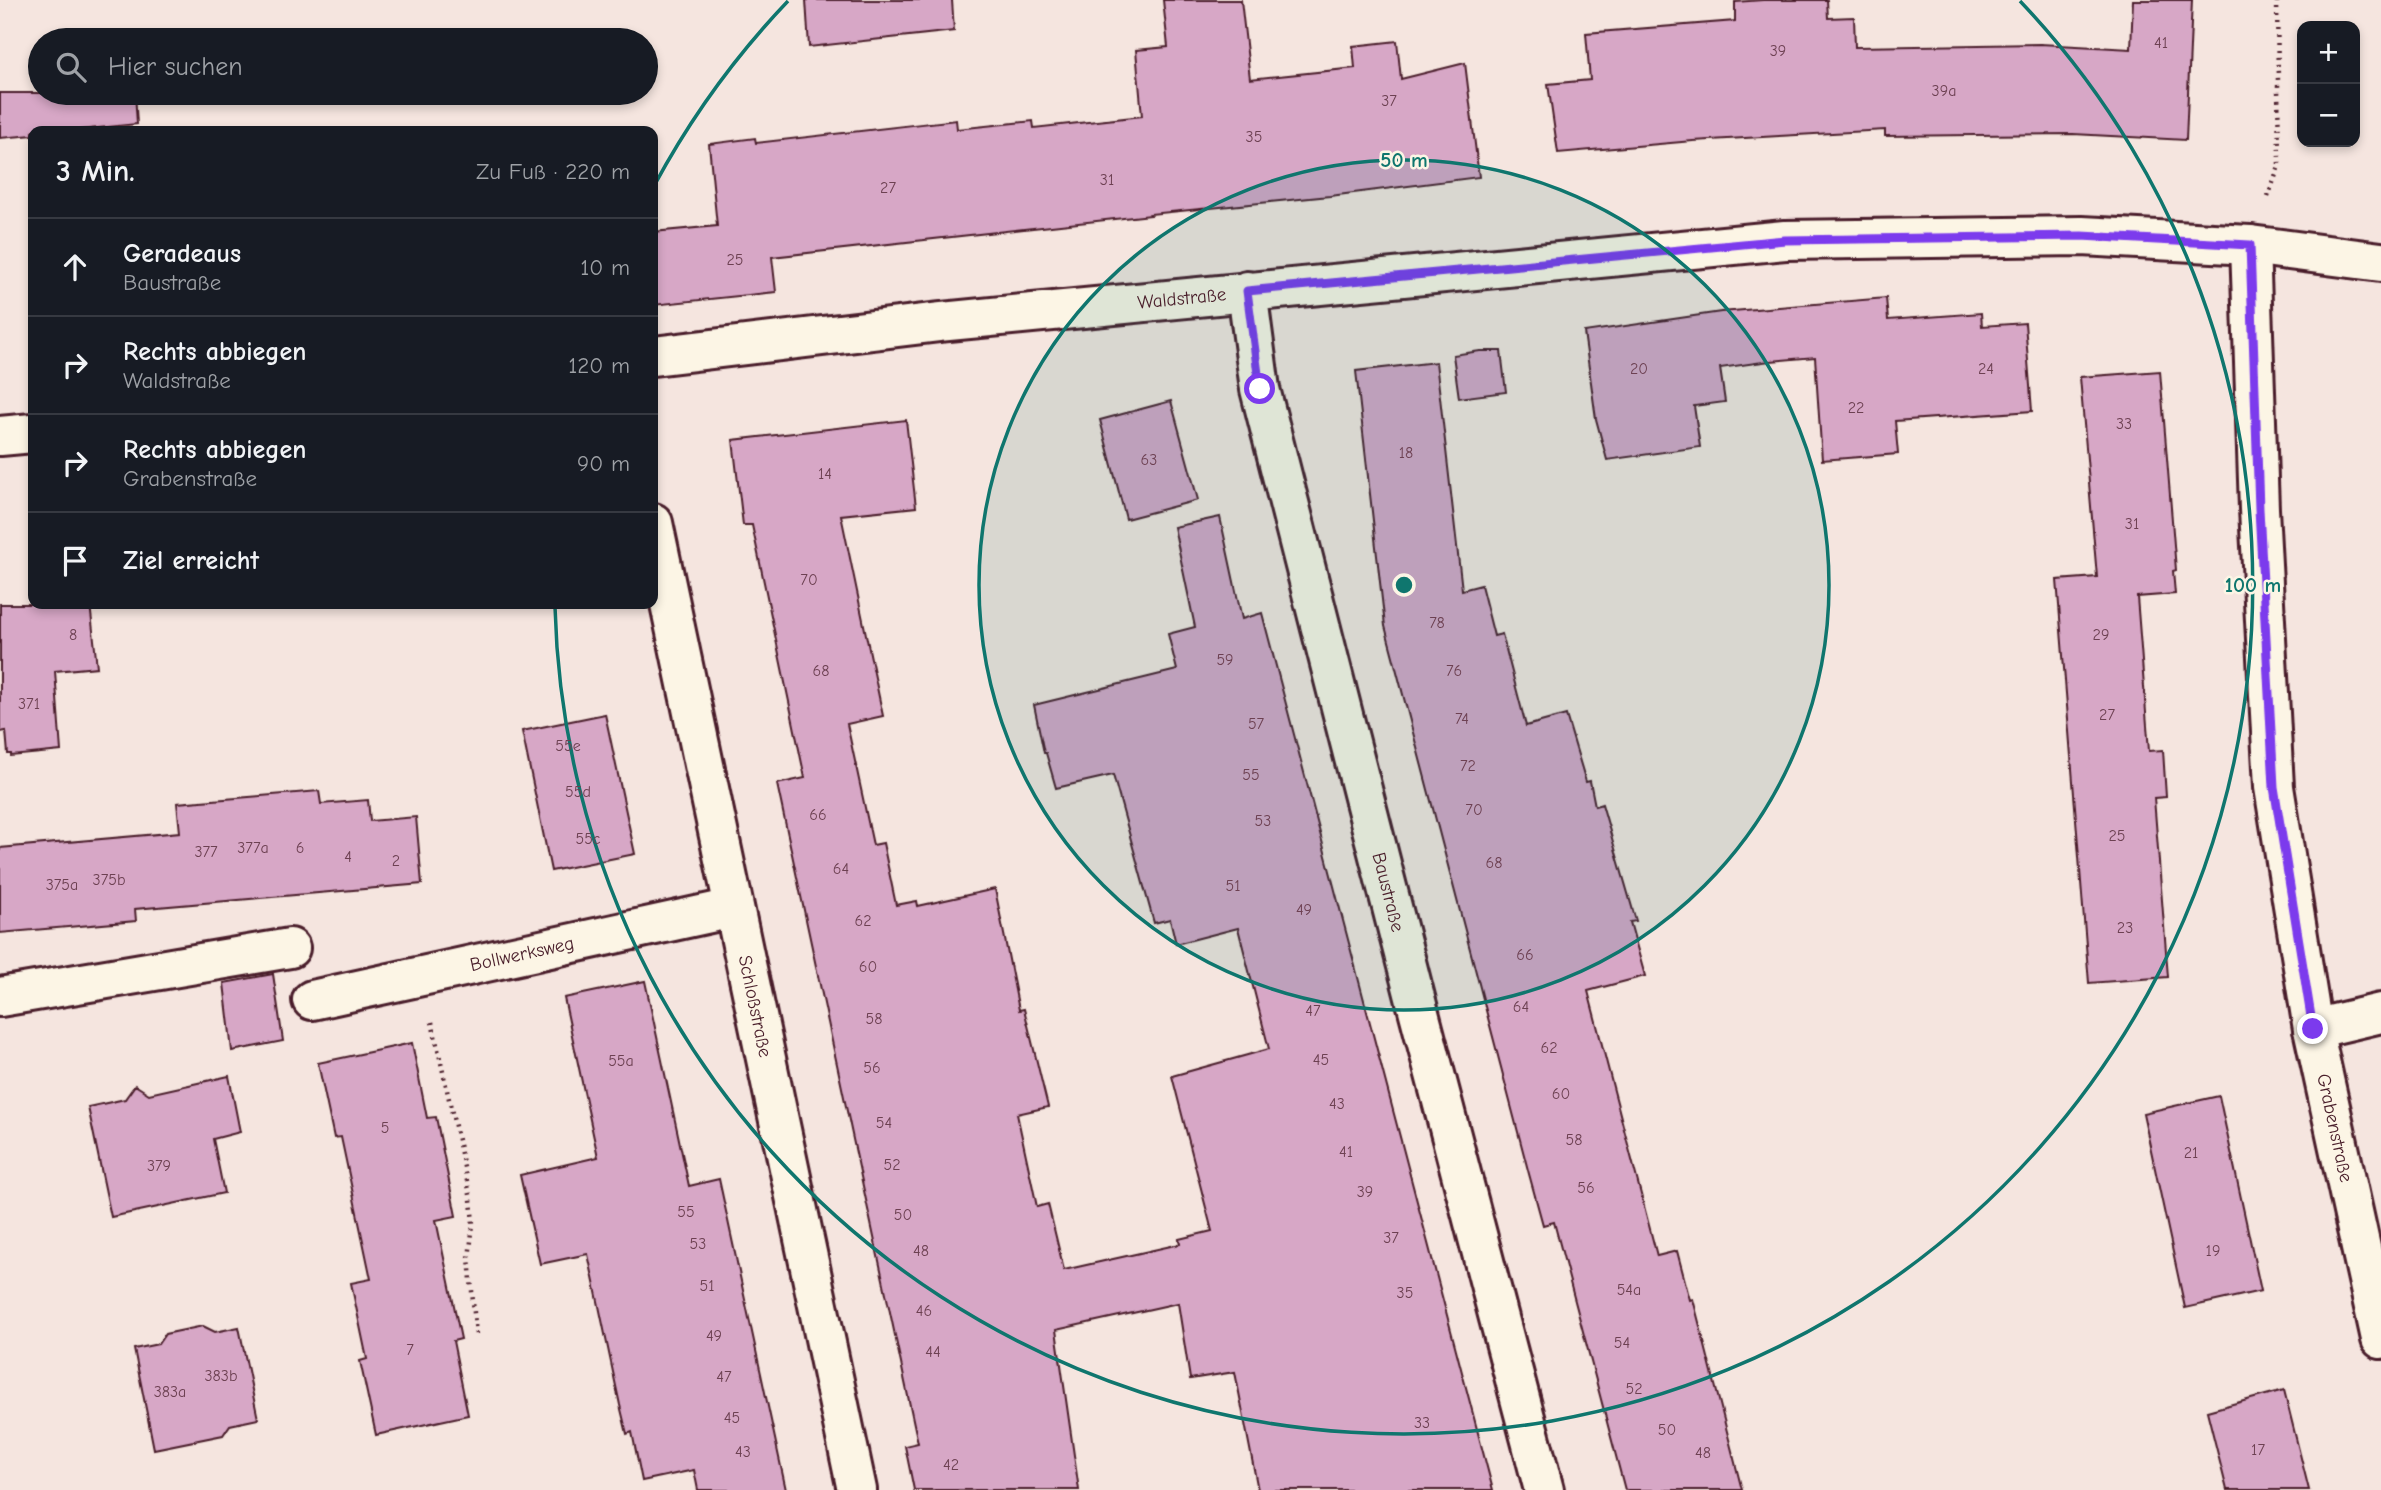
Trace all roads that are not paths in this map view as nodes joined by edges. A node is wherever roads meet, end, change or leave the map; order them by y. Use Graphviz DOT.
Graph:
graph roads {
  1 [pos="2250,245"];
  2 [pos="2381,262"];
  3 [pos="1247,291"];
  4 [pos="658,355"];
  5 [pos="28,433"];
  6 [pos="0,436"];
  7 [pos="658,547"];
  8 [pos="733,908"];
  9 [pos="290,948"];
  10 [pos="0,997"];
  11 [pos="312,1000"];
  12 [pos="2381,1013"];
  13 [pos="2313,1029"];
  14 [pos="2381,1339"];
  15 [pos="858,1490"];
  16 [pos="1544,1490"];
  1 -- 2 [label="street, Waldstraße"];
  1 -- 3 [label="street, Waldstraße"];
  1 -- 13 [label="street, Grabenstraße"];
  3 -- 4 [label="street, Waldstraße"];
  3 -- 16 [label="street, Baustraße"];
  5 -- 6 [label="street"];
  7 -- 8 [label="street, Schloßstraße"];
  8 -- 11 [label="street, Bollwerksweg"];
  8 -- 15 [label="street, Schloßstraße"];
  9 -- 10 [label="street"];
  12 -- 13 [label="street"];
  13 -- 14 [label="street, Grabenstraße"];
}
